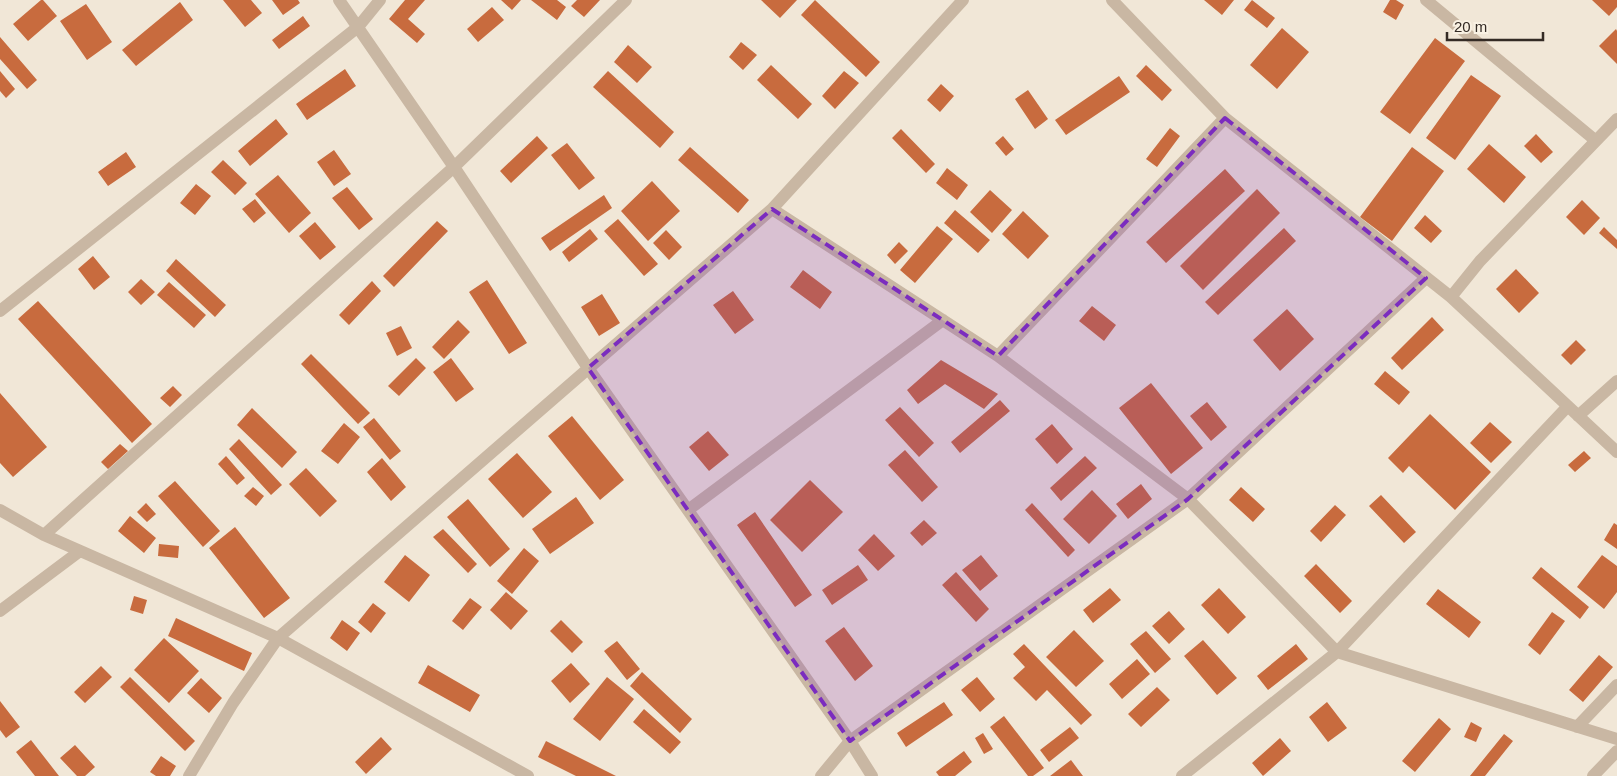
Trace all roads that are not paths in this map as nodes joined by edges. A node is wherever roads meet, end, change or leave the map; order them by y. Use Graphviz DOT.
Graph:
graph roads {
  1 [pos="339,0"];
  2 [pos="380,0"];
  3 [pos="626,0"];
  4 [pos="963,0"];
  5 [pos="1112,0"];
  6 [pos="1426,0"];
  7 [pos="358,27"];
  8 [pos="1225,118"];
  9 [pos="1617,119"];
  10 [pos="1595,140"];
  11 [pos="454,167"];
  12 [pos="772,209"];
  13 [pos="1426,278"];
  14 [pos="1451,297"];
  15 [pos="0,311"];
  16 [pos="943,320"];
  17 [pos="998,356"];
  18 [pos="588,368"];
  19 [pos="1617,381"];
  20 [pos="1568,406"];
  21 [pos="1578,416"];
  22 [pos="1617,452"];
  23 [pos="1188,499"];
  24 [pos="0,510"];
  25 [pos="688,510"];
  26 [pos="44,535"];
  27 [pos="80,552"];
  28 [pos="0,611"];
  29 [pos="278,638"];
  30 [pos="1337,652"];
  31 [pos="1617,685"];
  32 [pos="1577,727"];
  33 [pos="1617,740"];
  34 [pos="850,741"];
  35 [pos="1617,751"];
  36 [pos="189,776"];
  37 [pos="528,776"];
  38 [pos="822,776"];
  39 [pos="872,776"];
  40 [pos="1182,776"];
  41 [pos="1593,776"];
  1 -- 7 [label="street"];
  2 -- 7 [label="street"];
  3 -- 11 [label="street"];
  4 -- 12 [label="street"];
  5 -- 8 [label="street"];
  6 -- 10 [label="street"];
  7 -- 11 [label="street"];
  7 -- 15 [label="street"];
  8 -- 13 [label="street"];
  8 -- 17 [label="street"];
  9 -- 10 [label="street"];
  10 -- 14 [label="street"];
  11 -- 18 [label="street"];
  11 -- 26 [label="street"];
  12 -- 16 [label="street"];
  12 -- 18 [label="street"];
  13 -- 14 [label="street"];
  13 -- 23 [label="street"];
  14 -- 20 [label="street"];
  16 -- 17 [label="street"];
  16 -- 25 [label="street"];
  17 -- 23 [label="street"];
  18 -- 25 [label="street"];
  18 -- 29 [label="street"];
  19 -- 21 [label="street"];
  20 -- 21 [label="street"];
  20 -- 30 [label="street"];
  21 -- 22 [label="street"];
  23 -- 30 [label="street"];
  23 -- 34 [label="street"];
  24 -- 26 [label="street"];
  25 -- 34 [label="street"];
  26 -- 27 [label="street"];
  27 -- 28 [label="street"];
  27 -- 29 [label="street"];
  29 -- 36 [label="street"];
  29 -- 37 [label="street"];
  30 -- 32 [label="street"];
  30 -- 40 [label="street"];
  31 -- 32 [label="street"];
  32 -- 33 [label="street"];
  34 -- 38 [label="street"];
  34 -- 39 [label="street"];
  35 -- 41 [label="street"];
}
